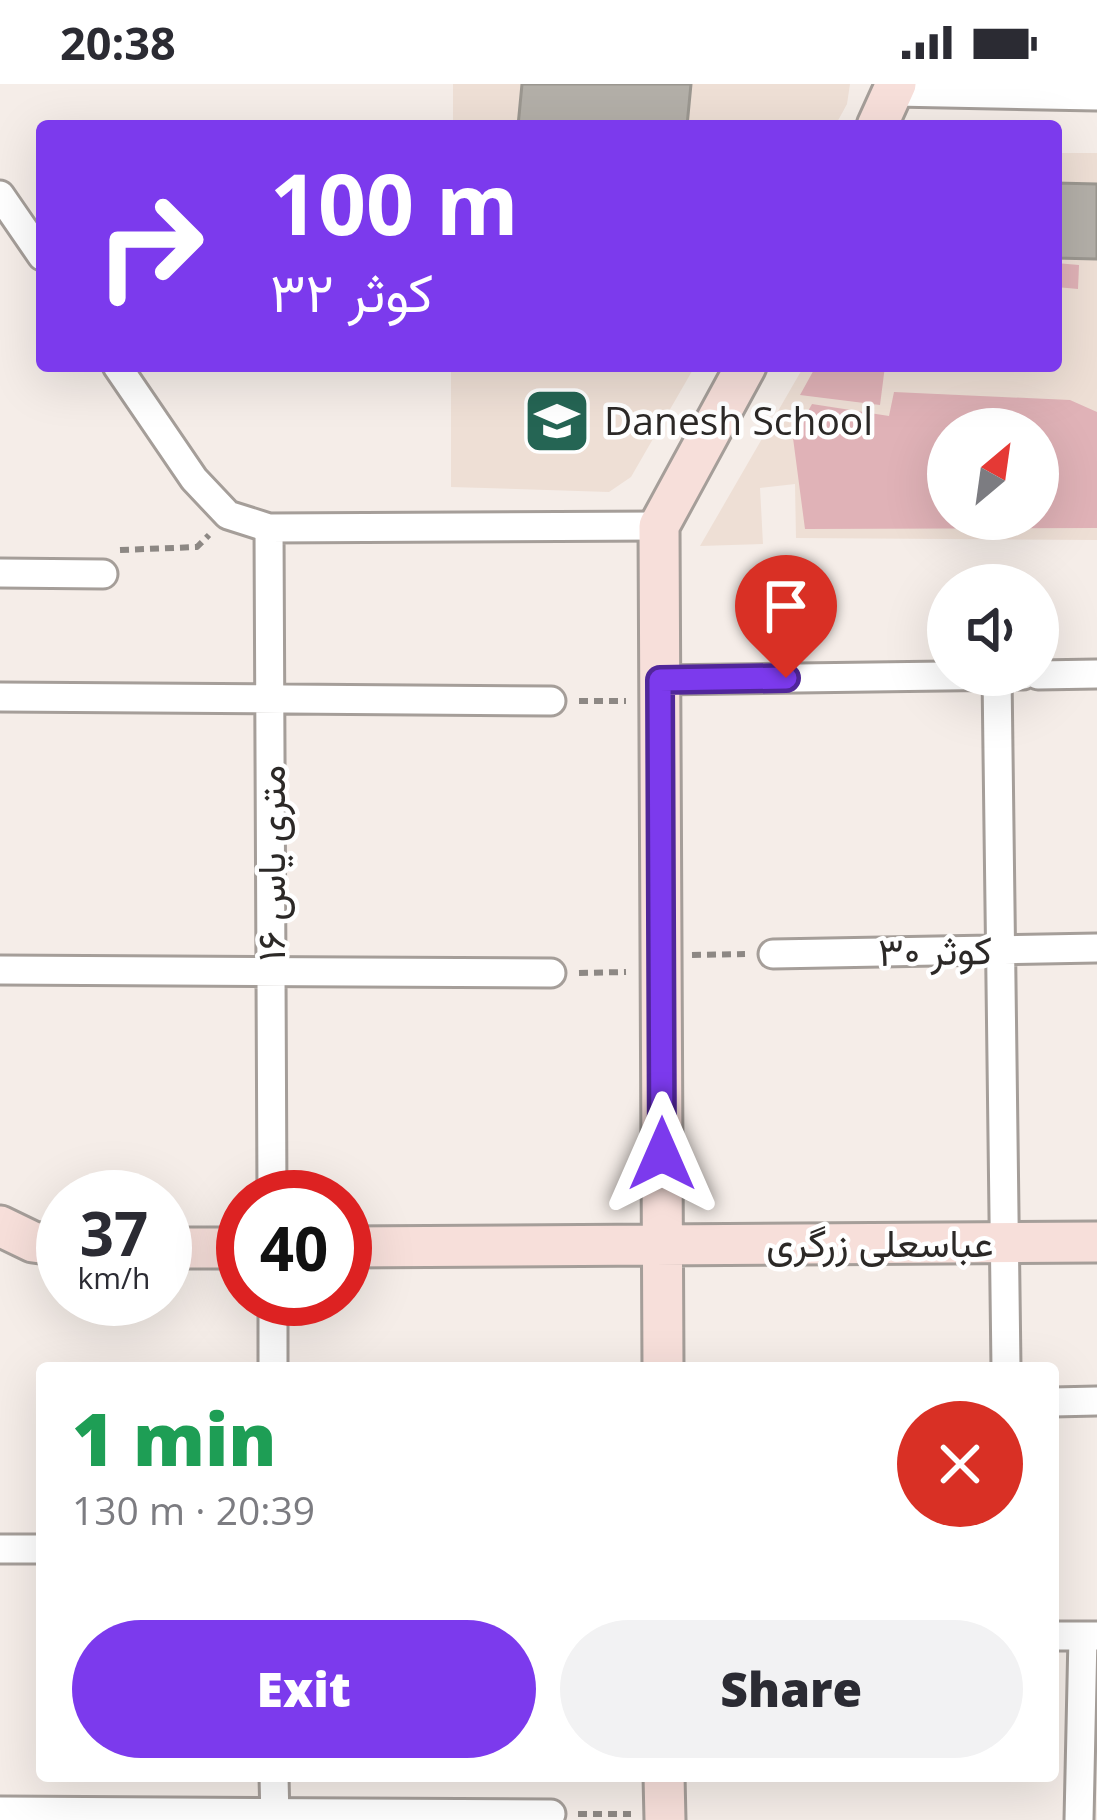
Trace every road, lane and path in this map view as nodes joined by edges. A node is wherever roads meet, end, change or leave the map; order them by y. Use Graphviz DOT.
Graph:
graph roads {
  1 [pos="1097,96"];
  2 [pos="889,101"];
  3 [pos="0,195"];
  4 [pos="36,247"];
  5 [pos="121,372"];
  6 [pos="743,372"];
  7 [pos="228,515"];
  8 [pos="659,526"];
  9 [pos="269,528"];
  10 [pos="0,573"];
  11 [pos="104,574"];
  12 [pos="1097,674"];
  13 [pos="1059,675"];
  14 [pos="927,678"];
  15 [pos="660,691"];
  16 [pos="998,696"];
  17 [pos="0,697"];
  18 [pos="271,698"];
  19 [pos="551,700"];
  20 [pos="1097,948"];
  21 [pos="1000,950"];
  22 [pos="772,954"];
  23 [pos="661,964"];
  24 [pos="0,970"];
  25 [pos="272,971"];
  26 [pos="551,973"];
  27 [pos="272,1170"];
  28 [pos="0,1226"];
  29 [pos="36,1242"];
  30 [pos="1004,1242"];
  31 [pos="1097,1242"];
  32 [pos="662,1245"];
  33 [pos="372,1247"];
  34 [pos="273,1326"];
  35 [pos="273,1362"];
  36 [pos="663,1362"];
  37 [pos="1006,1362"];
  38 [pos="1097,1401"];
  39 [pos="1059,1402"];
  40 [pos="0,1549"];
  41 [pos="36,1549"];
  42 [pos="1059,1636"];
  43 [pos="1090,1636"];
  44 [pos="1066,1767"];
  45 [pos="274,1782"];
  46 [pos="665,1804"];
  47 [pos="0,1811"];
  48 [pos="551,1814"];
  49 [pos="275,1816"];
  50 [pos="1079,1820"];
  1 -- 2 [label="street"];
  3 -- 4 [label="street"];
  5 -- 7 [label="street"];
  6 -- 8 [label="street"];
  7 -- 9 [label="street"];
  7 -- 11 [label="path"];
  8 -- 9 [label="street"];
  8 -- 15 [label="street"];
  9 -- 18 [label="street, ۱۶ متری یاس"];
  10 -- 11 [label="street"];
  12 -- 13 [label="street"];
  14 -- 15 [label="street"];
  15 -- 19 [label="path"];
  15 -- 23 [label="street"];
  16 -- 21 [label="street"];
  17 -- 18 [label="street"];
  18 -- 19 [label="street"];
  18 -- 25 [label="street, ۱۶ متری یاس"];
  20 -- 21 [label="street, کوثر ۳۰"];
  21 -- 22 [label="street, کوثر ۳۰"];
  21 -- 30 [label="street"];
  22 -- 23 [label="path"];
  23 -- 26 [label="path"];
  23 -- 32 [label="street"];
  24 -- 25 [label="street"];
  25 -- 26 [label="street"];
  25 -- 27 [label="street, ۱۶ متری یاس"];
  28 -- 29 [label="street"];
  30 -- 31 [label="street, عباسعلی زرگری"];
  30 -- 32 [label="street, عباسعلی زرگری"];
  30 -- 37 [label="street"];
  32 -- 33 [label="street, عباسعلی زرگری"];
  32 -- 36 [label="street"];
  34 -- 35 [label="street"];
  38 -- 39 [label="street"];
  40 -- 41 [label="street"];
  42 -- 43 [label="street"];
  43 -- 44 [label="street"];
  44 -- 50 [label="street"];
  45 -- 49 [label="street"];
  46 -- 48 [label="path"];
  47 -- 49 [label="street"];
  48 -- 49 [label="street"];
}
